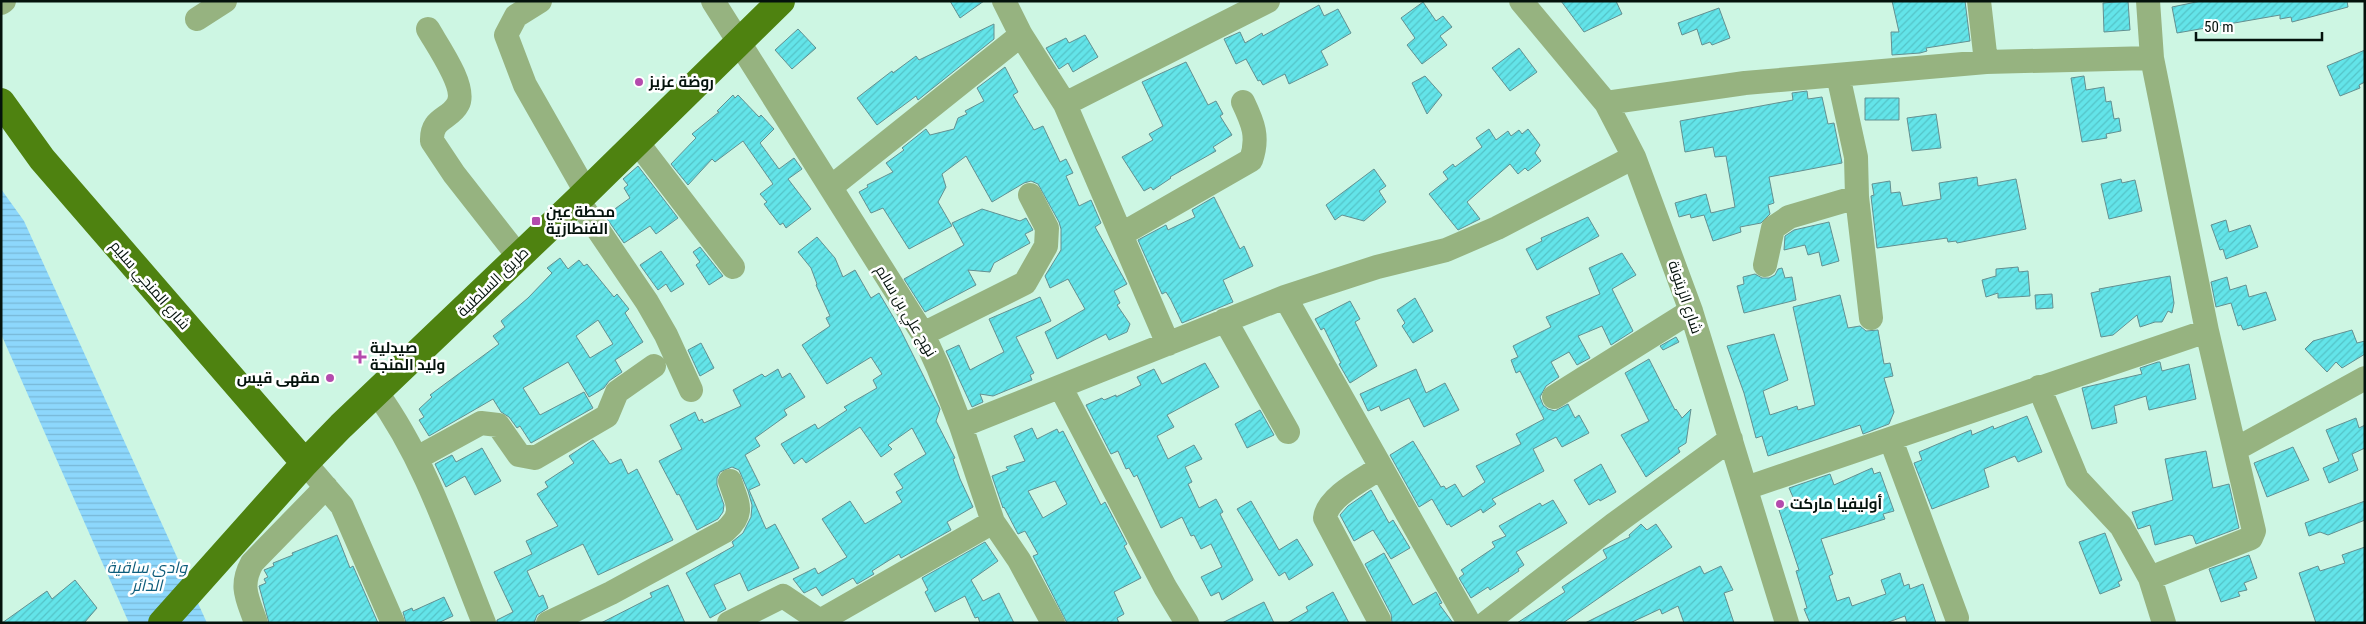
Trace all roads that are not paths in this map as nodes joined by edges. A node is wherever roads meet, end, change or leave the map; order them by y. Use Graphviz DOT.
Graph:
graph roads {
  1 [pos="225,1"];
  2 [pos="540,1"];
  3 [pos="713,1"];
  4 [pos="782,1"];
  5 [pos="1004,1"];
  6 [pos="1268,1"];
  7 [pos="1521,1"];
  8 [pos="1979,1"];
  9 [pos="2148,1"];
  10 [pos="197,19"];
  11 [pos="428,29"];
  12 [pos="1021,36"];
  13 [pos="739,42"];
  14 [pos="2152,58"];
  15 [pos="1986,62"];
  16 [pos="1838,75"];
  17 [pos="1,102"];
  18 [pos="1243,102"];
  19 [pos="1606,103"];
  20 [pos="1064,104"];
  21 [pos="637,142"];
  22 [pos="1634,157"];
  23 [pos="831,187"];
  24 [pos="1030,195"];
  25 [pos="582,196"];
  26 [pos="1857,197"];
  27 [pos="1122,234"];
  28 [pos="519,257"];
  29 [pos="1765,265"];
  30 [pos="733,267"];
  31 [pos="1285,297"];
  32 [pos="1691,311"];
  33 [pos="1871,318"];
  34 [pos="1225,320"];
  35 [pos="2207,331"];
  36 [pos="923,334"];
  37 [pos="1168,344"];
  38 [pos="654,366"];
  39 [pos="2365,378"];
  40 [pos="2039,387"];
  41 [pos="1061,388"];
  42 [pos="691,390"];
  43 [pos="377,393"];
  44 [pos="1554,397"];
  45 [pos="961,426"];
  46 [pos="1288,432"];
  47 [pos="1731,439"];
  48 [pos="1891,440"];
  49 [pos="2236,449"];
  50 [pos="418,458"];
  51 [pos="305,463"];
  52 [pos="1380,468"];
  53 [pos="730,481"];
  54 [pos="326,487"];
  55 [pos="1746,488"];
  56 [pos="993,522"];
  57 [pos="2150,578"];
  58 [pos="1957,618"];
  59 [pos="1499,619"];
  60 [pos="1379,620"];
  61 [pos="162,623"];
  62 [pos="256,623"];
  63 [pos="393,623"];
  64 [pos="484,623"];
  65 [pos="548,623"];
  66 [pos="729,623"];
  67 [pos="1053,623"];
  68 [pos="1187,623"];
  69 [pos="1469,623"];
  70 [pos="1787,623"];
  71 [pos="2164,623"];
  1 -- 10 [label="street"];
  2 -- 25 [label="street"];
  3 -- 13 [label="street, نهج علي بن سالم"];
  4 -- 13 [label="main road, طريق السلطنية"];
  5 -- 12 [label="street"];
  6 -- 20 [label="street"];
  7 -- 19 [label="street, شارع الزيتونة"];
  8 -- 15 [label="street"];
  9 -- 14 [label="street"];
  11 -- 28 [label="street"];
  12 -- 20 [label="street"];
  12 -- 23 [label="street"];
  13 -- 21 [label="main road, طريق السلطنية"];
  13 -- 23 [label="street, نهج علي بن سالم"];
  14 -- 15 [label="street"];
  14 -- 35 [label="street"];
  15 -- 16 [label="street"];
  16 -- 19 [label="street"];
  16 -- 26 [label="street"];
  17 -- 51 [label="main road, شارع المنجي سليم"];
  18 -- 27 [label="street"];
  19 -- 22 [label="street, شارع الزيتونة"];
  20 -- 27 [label="street"];
  21 -- 25 [label="main road, طريق السلطنية"];
  21 -- 30 [label="street"];
  22 -- 31 [label="street"];
  22 -- 32 [label="street, شارع الزيتونة"];
  23 -- 36 [label="street, نهج علي بن سالم"];
  24 -- 36 [label="street"];
  25 -- 28 [label="main road, طريق السلطنية"];
  25 -- 42 [label="street"];
  26 -- 29 [label="street"];
  26 -- 33 [label="street"];
  27 -- 37 [label="street"];
  28 -- 43 [label="main road, طريق السلطنية"];
  31 -- 34 [label="street"];
  31 -- 52 [label="street"];
  32 -- 44 [label="street"];
  32 -- 47 [label="street, شارع الزيتونة"];
  34 -- 37 [label="street"];
  34 -- 46 [label="street"];
  35 -- 40 [label="street"];
  35 -- 49 [label="street"];
  36 -- 45 [label="street, نهج علي بن سالم"];
  37 -- 41 [label="street"];
  38 -- 50 [label="street"];
  39 -- 49 [label="street"];
  40 -- 48 [label="street"];
  40 -- 57 [label="street"];
  41 -- 45 [label="street"];
  41 -- 68 [label="street"];
  43 -- 50 [label="street"];
  43 -- 51 [label="main road, طريق السلطنية"];
  45 -- 56 [label="street, نهج علي بن سالم"];
  47 -- 55 [label="street, شارع الزيتونة"];
  47 -- 59 [label="street"];
  48 -- 55 [label="street"];
  48 -- 58 [label="street"];
  49 -- 57 [label="street"];
  50 -- 64 [label="street"];
  51 -- 54 [label="street"];
  51 -- 61 [label="main road, طريق السلطنية"];
  52 -- 60 [label="street"];
  52 -- 69 [label="street"];
  53 -- 65 [label="street"];
  54 -- 62 [label="street"];
  54 -- 63 [label="street"];
  55 -- 70 [label="street, شارع الزيتونة"];
  56 -- 66 [label="street"];
  56 -- 67 [label="street, نهج علي بن سالم"];
  57 -- 71 [label="street"];
}
